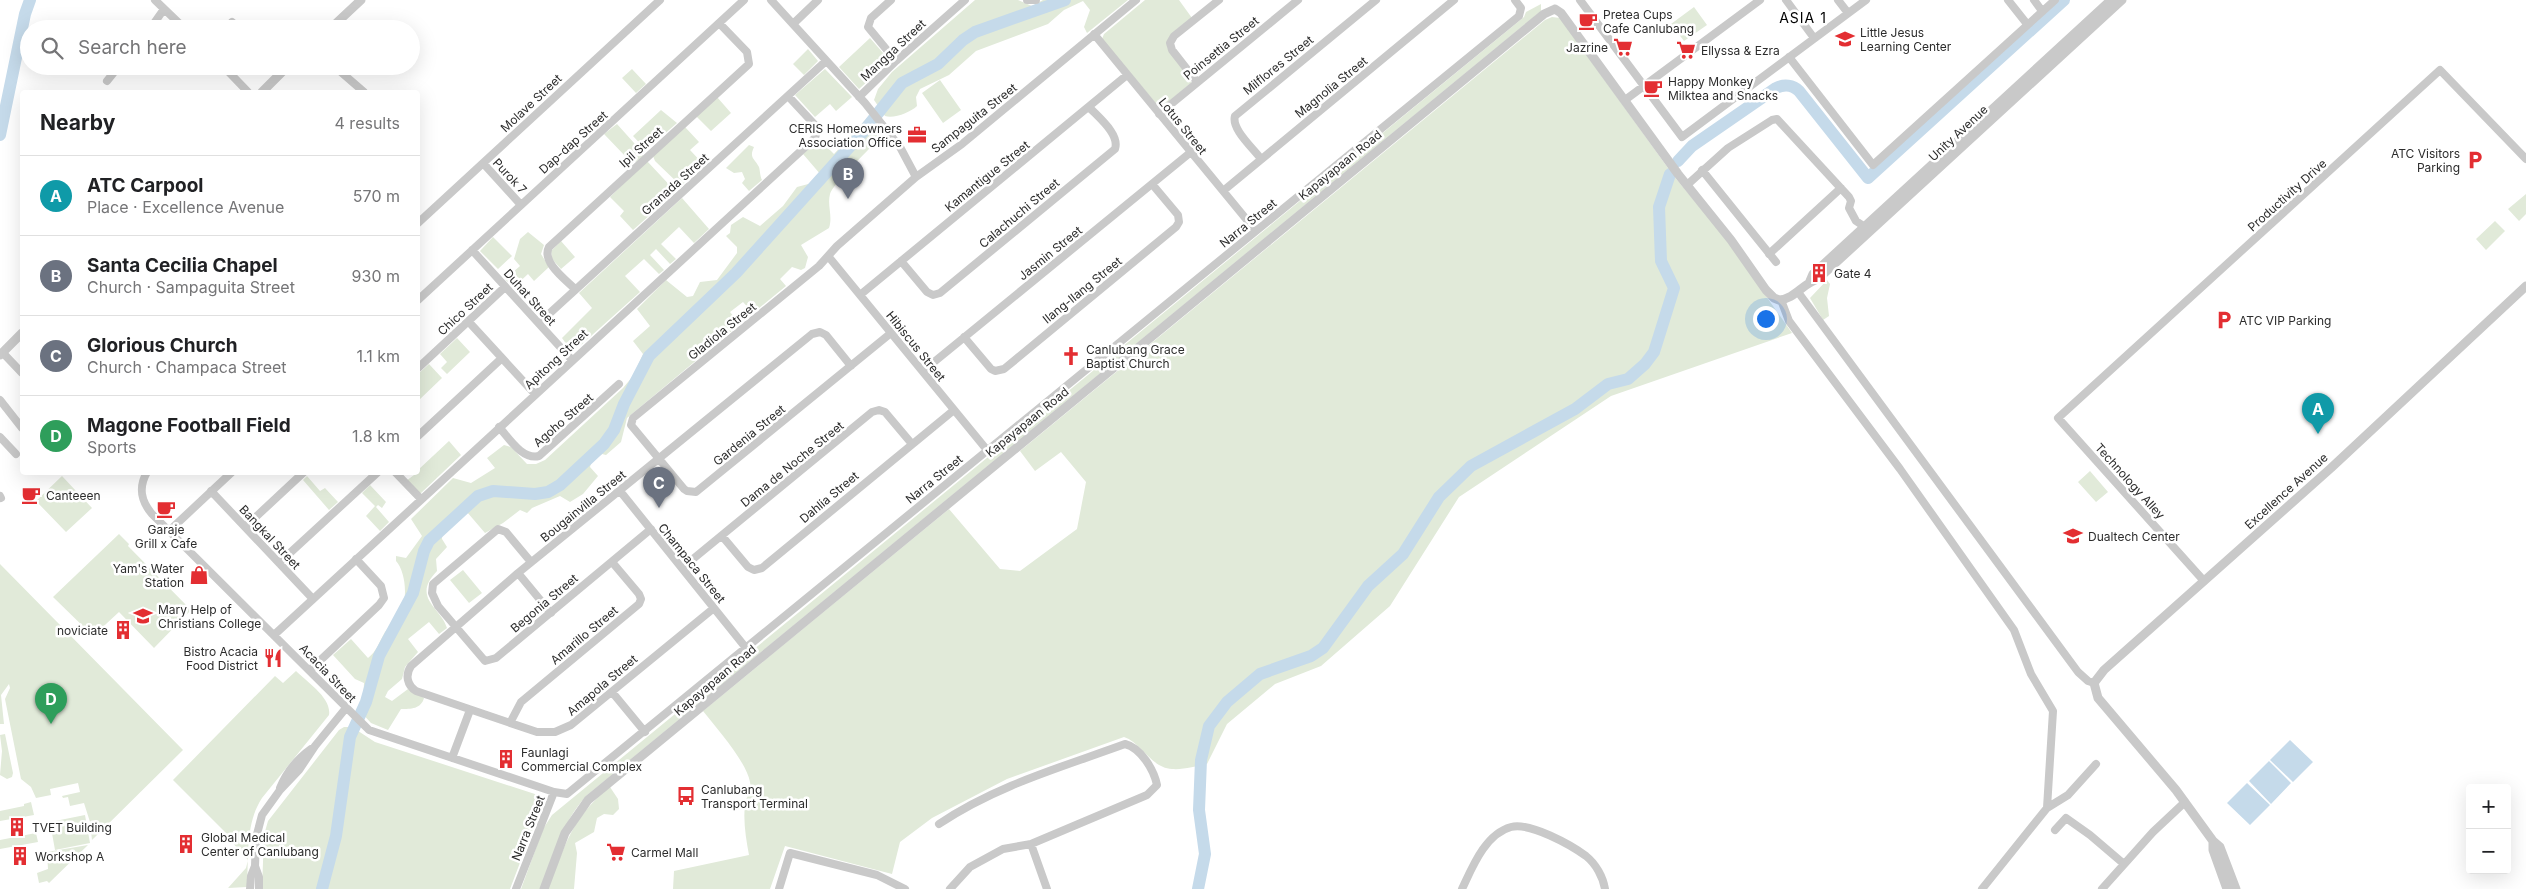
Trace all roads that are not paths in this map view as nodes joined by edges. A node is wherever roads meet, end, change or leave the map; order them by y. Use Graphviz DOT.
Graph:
graph roads {
  1 [pos="155,0"];
  2 [pos="361,0"];
  3 [pos="660,0"];
  4 [pos="744,0"];
  5 [pos="771,0"];
  6 [pos="818,0"];
  7 [pos="891,0"];
  8 [pos="964,0"];
  9 [pos="1028,0"];
  10 [pos="1036,0"];
  11 [pos="1136,0"];
  12 [pos="1219,0"];
  13 [pos="1298,0"];
  14 [pos="1376,0"];
  15 [pos="1515,0"];
  16 [pos="1760,0"];
  17 [pos="1786,0"];
  18 [pos="1838,0"];
  19 [pos="1866,0"];
  20 [pos="2008,0"];
  21 [pos="2034,0"];
  22 [pos="2055,0"];
  23 [pos="2111,0"];
  24 [pos="2122,0"];
  25 [pos="1450,1"];
  26 [pos="1582,1"];
  27 [pos="1554,5"];
  28 [pos="164,9"];
  29 [pos="2042,11"];
  30 [pos="1848,13"];
  31 [pos="156,20"];
  32 [pos="176,20"];
  33 [pos="340,20"];
  34 [pos="719,22"];
  35 [pos="792,24"];
  36 [pos="2027,24"];
  37 [pos="1094,34"];
  38 [pos="1814,38"];
  39 [pos="1789,57"];
  40 [pos="826,61"];
  41 [pos="896,61"];
  42 [pos="112,75"];
  43 [pos="232,75"];
  44 [pos="278,75"];
  45 [pos="344,75"];
  46 [pos="1127,75"];
  47 [pos="2031,78"];
  48 [pos="107,81"];
  49 [pos="1197,82"];
  50 [pos="1644,86"];
  51 [pos="246,90"];
  52 [pos="264,90"];
  53 [pos="362,90"];
  54 [pos="788,96"];
  55 [pos="859,97"];
  56 [pos="1625,100"];
  57 [pos="1089,107"];
  58 [pos="1159,114"];
  59 [pos="1191,152"];
  60 [pos="1261,159"];
  61 [pos="2526,159"];
  62 [pos="483,163"];
  63 [pos="1702,170"];
  64 [pos="916,177"];
  65 [pos="1152,184"];
  66 [pos="1686,185"];
  67 [pos="1840,188"];
  68 [pos="1223,191"];
  69 [pos="521,204"];
  70 [pos="420,221"];
  71 [pos="1865,227"];
  72 [pos="1256,231"];
  73 [pos="472,250"];
  74 [pos="1769,254"];
  75 [pos="828,256"];
  76 [pos="901,261"];
  77 [pos="1776,262"];
  78 [pos="1810,281"];
  79 [pos="2526,286"];
  80 [pos="505,287"];
  81 [pos="575,290"];
  82 [pos="1798,292"];
  83 [pos="860,295"];
  84 [pos="420,298"];
  85 [pos="1782,300"];
  86 [pos="468,321"];
  87 [pos="539,324"];
  88 [pos="892,333"];
  89 [pos="964,337"];
  90 [pos="20,339"];
  91 [pos="2,354"];
  92 [pos="502,358"];
  93 [pos="572,360"];
  94 [pos="420,366"];
  95 [pos="851,366"];
  96 [pos="20,371"];
  97 [pos="923,372"];
  98 [pos="620,384"];
  99 [pos="535,394"];
  100 [pos="0,400"];
  101 [pos="954,410"];
  102 [pos="2058,418"];
  103 [pos="631,423"];
  104 [pos="20,425"];
  105 [pos="499,427"];
  106 [pos="420,434"];
  107 [pos="0,436"];
  108 [pos="912,444"];
  109 [pos="987,450"];
  110 [pos="16,454"];
  111 [pos="659,459"];
  112 [pos="146,475"];
  113 [pos="229,475"];
  114 [pos="301,475"];
  115 [pos="375,475"];
  116 [pos="398,475"];
  117 [pos="211,491"];
  118 [pos="620,491"];
  119 [pos="421,500"];
  120 [pos="245,527"];
  121 [pos="651,529"];
  122 [pos="169,531"];
  123 [pos="722,536"];
  124 [pos="356,559"];
  125 [pos="531,562"];
  126 [pos="612,562"];
  127 [pos="279,563"];
  128 [pos="682,568"];
  129 [pos="518,573"];
  130 [pos="2204,581"];
  131 [pos="313,599"];
  132 [pos="714,608"];
  133 [pos="551,613"];
  134 [pos="456,628"];
  135 [pos="274,635"];
  136 [pos="746,648"];
  137 [pos="310,670"];
  138 [pos="408,682"];
  139 [pos="2094,683"];
  140 [pos="612,692"];
  141 [pos="470,710"];
  142 [pos="349,711"];
  143 [pos="510,723"];
  144 [pos="645,732"];
  145 [pos="452,758"];
  146 [pos="2096,764"];
  147 [pos="554,792"];
  148 [pos="2185,802"];
  149 [pos="2047,808"];
  150 [pos="939,824"];
  151 [pos="2054,830"];
  152 [pos="2213,841"];
  153 [pos="1031,844"];
  154 [pos="2124,864"];
  155 [pos="255,866"];
  156 [pos="250,889"];
  157 [pos="259,889"];
  158 [pos="516,889"];
  159 [pos="544,889"];
  160 [pos="779,889"];
  161 [pos="905,889"];
  162 [pos="950,889"];
  163 [pos="1047,889"];
  164 [pos="1462,889"];
  165 [pos="1604,889"];
  166 [pos="1982,889"];
  167 [pos="2102,889"];
  168 [pos="2227,889"];
  169 [pos="2236,889"];
  1 -- 28 [label="street"];
  2 -- 33 [label="street"];
  3 -- 62 [label="street, Molave Street"];
  4 -- 34 [label="street, Dap-dap Street"];
  5 -- 35 [label="street"];
  6 -- 35 [label="street"];
  7 -- 41 [label="street"];
  8 -- 41 [label="street, Mangga Street"];
  9 -- 10 [label="street"];
  11 -- 37 [label="street, Sampaguita Street"];
  12 -- 49 [label="street"];
  13 -- 49 [label="street, Poinsettia Street"];
  14 -- 60 [label="street, Milflores Street"];
  15 -- 72 [label="street, Narra Street"];
  16 -- 50 [label="street"];
  17 -- 38 [label="street"];
  18 -- 30 [label="street"];
  19 -- 30 [label="street"];
  20 -- 36 [label="street"];
  21 -- 29 [label="street"];
  22 -- 29 [label="street"];
  23 -- 47 [label="street, Unity Avenue"];
  24 -- 47 [label="street, Unity Avenue"];
  25 -- 60 [label="street, Magnolia Street"];
  26 -- 50 [label="street"];
  27 -- 56 [label="street"];
  27 -- 159 [label="street, Kapayapaan Road"];
  28 -- 31 [label="street"];
  28 -- 32 [label="street"];
  29 -- 36 [label="street"];
  30 -- 38 [label="street"];
  34 -- 69 [label="street, Dap-dap Street"];
  34 -- 81 [label="street, Ipil Street"];
  35 -- 40 [label="street"];
  36 -- 39 [label="street"];
  37 -- 46 [label="street, Lotus Street"];
  37 -- 64 [label="street, Sampaguita Street"];
  38 -- 39 [label="street"];
  39 -- 50 [label="street"];
  40 -- 54 [label="street, Granada Street"];
  40 -- 55 [label="street"];
  41 -- 55 [label="street, Mangga Street"];
  42 -- 48 [label="street"];
  43 -- 51 [label="street"];
  44 -- 52 [label="street"];
  45 -- 53 [label="street"];
  46 -- 57 [label="street, Kamantigue Street"];
  46 -- 58 [label="street, Lotus Street"];
  47 -- 71 [label="street, Unity Avenue"];
  47 -- 78 [label="street, Unity Avenue"];
  49 -- 58 [label="street, Poinsettia Street"];
  50 -- 56 [label="street"];
  54 -- 81 [label="street, Granada Street"];
  54 -- 93 [label="street, Apitong Street"];
  55 -- 64 [label="street"];
  56 -- 66 [label="street"];
  57 -- 76 [label="street, Kamantigue Street"];
  57 -- 76 [label="street, Calachuchi Street"];
  58 -- 59 [label="street, Lotus Street"];
  59 -- 65 [label="street, Jasmin Street"];
  59 -- 68 [label="street, Lotus Street"];
  60 -- 68 [label="street, Magnolia Street"];
  61 -- 102 [label="street, Productivity Drive"];
  62 -- 69 [label="street, Purok 7"];
  62 -- 70 [label="street, Molave Street"];
  63 -- 66 [label="street"];
  63 -- 67 [label="street"];
  63 -- 74 [label="street"];
  64 -- 75 [label="street, Sampaguita Street"];
  65 -- 89 [label="street, Jasmin Street"];
  65 -- 89 [label="street, Ilang-Ilang Street"];
  66 -- 85 [label="street"];
  67 -- 71 [label="street"];
  67 -- 74 [label="street"];
  68 -- 72 [label="street, Lotus Street"];
  69 -- 73 [label="street, Dap-dap Street"];
  71 -- 78 [label="street, Unity Avenue"];
  72 -- 109 [label="street, Narra Street"];
  73 -- 80 [label="street, Duhat Street"];
  73 -- 84 [label="street, Dap-dap Street"];
  74 -- 77 [label="street"];
  75 -- 83 [label="street, Hibiscus Street"];
  75 -- 103 [label="street, Gladiola Street"];
  76 -- 83 [label="street, Kamantigue Street"];
  78 -- 82 [label="street, Unity Avenue"];
  79 -- 130 [label="street, Excellence Avenue"];
  80 -- 86 [label="street, Chico Street"];
  80 -- 87 [label="street, Duhat Street"];
  81 -- 87 [label="street, Granada Street"];
  82 -- 85 [label="street, Unity Avenue"];
  82 -- 139 [label="street"];
  83 -- 88 [label="street, Hibiscus Street"];
  85 -- 149 [label="street"];
  86 -- 92 [label="street"];
  86 -- 94 [label="street, Chico Street"];
  87 -- 93 [label="street, Duhat Street"];
  88 -- 95 [label="street, Gardenia Street"];
  88 -- 97 [label="street, Hibiscus Street"];
  89 -- 97 [label="street, Jasmin Street"];
  90 -- 91 [label="street"];
  91 -- 96 [label="street"];
  92 -- 99 [label="street"];
  92 -- 106 [label="street"];
  93 -- 99 [label="street, Apitong Street"];
  95 -- 111 [label="street, Gardenia Street"];
  95 -- 111 [label="street, Bougainvilla Street"];
  97 -- 101 [label="street, Hibiscus Street"];
  98 -- 105 [label="street, Agoho Street"];
  99 -- 105 [label="street, Apitong Street"];
  100 -- 104 [label="street"];
  101 -- 108 [label="street, Dahlia Street"];
  101 -- 109 [label="street, Hibiscus Street"];
  102 -- 130 [label="street, Technology Alley"];
  103 -- 111 [label="street, Gardenia Street"];
  105 -- 119 [label="street, Apitong Street"];
  107 -- 110 [label="street"];
  108 -- 123 [label="street, Dahlia Street"];
  108 -- 123 [label="street, Dama de Noche Street"];
  109 -- 136 [label="street, Narra Street"];
  111 -- 118 [label="street, Bougainvilla Street"];
  112 -- 122 [label="street, Acacia Street"];
  113 -- 117 [label="street"];
  114 -- 120 [label="street"];
  115 -- 127 [label="street"];
  116 -- 119 [label="street"];
  117 -- 120 [label="street, Bangkal Street"];
  117 -- 122 [label="street"];
  118 -- 121 [label="street, Champaca Street"];
  118 -- 125 [label="street, Bougainvilla Street"];
  119 -- 124 [label="street, Apitong Street"];
  120 -- 127 [label="street, Bangkal Street"];
  121 -- 126 [label="street, Begonia Street"];
  121 -- 128 [label="street, Champaca Street"];
  122 -- 135 [label="street, Acacia Street"];
  123 -- 128 [label="street, Dama de Noche Street"];
  124 -- 131 [label="street, Apitong Street"];
  124 -- 137 [label="street"];
  125 -- 129 [label="street, Bougainvilla Street"];
  125 -- 134 [label="street"];
  126 -- 133 [label="street, Begonia Street"];
  126 -- 143 [label="street, Amarillo Street"];
  127 -- 131 [label="street, Bangkal Street"];
  128 -- 132 [label="street, Champaca Street"];
  129 -- 133 [label="street"];
  129 -- 134 [label="street, Bougainvilla Street"];
  130 -- 139 [label="street, Excellence Avenue"];
  131 -- 135 [label="street, Apitong Street"];
  132 -- 136 [label="street, Champaca Street"];
  132 -- 140 [label="street, Amapola Street"];
  133 -- 134 [label="street, Begonia Street"];
  134 -- 138 [label="street, Bougainvilla Street"];
  135 -- 137 [label="street, Acacia Street"];
  136 -- 144 [label="street, Narra Street"];
  137 -- 142 [label="street, Acacia Street"];
  138 -- 141 [label="street, Amapola Street"];
  139 -- 148 [label="street"];
  140 -- 143 [label="street, Amapola Street"];
  140 -- 144 [label="street"];
  141 -- 143 [label="street, Amapola Street"];
  141 -- 145 [label="street"];
  142 -- 145 [label="street, Acacia Street"];
  142 -- 155 [label="street"];
  144 -- 147 [label="street, Narra Street"];
  145 -- 147 [label="street, Acacia Street"];
  146 -- 149 [label="street"];
  147 -- 158 [label="street, Narra Street"];
  148 -- 152 [label="street"];
  148 -- 154 [label="street"];
  149 -- 166 [label="street"];
  150 -- 153 [label="street"];
  151 -- 154 [label="street"];
  152 -- 168 [label="street"];
  152 -- 169 [label="street"];
  153 -- 162 [label="street"];
  153 -- 163 [label="street"];
  154 -- 167 [label="street"];
  155 -- 156 [label="street"];
  155 -- 157 [label="street"];
  160 -- 161 [label="street"];
  164 -- 165 [label="street"];
}
